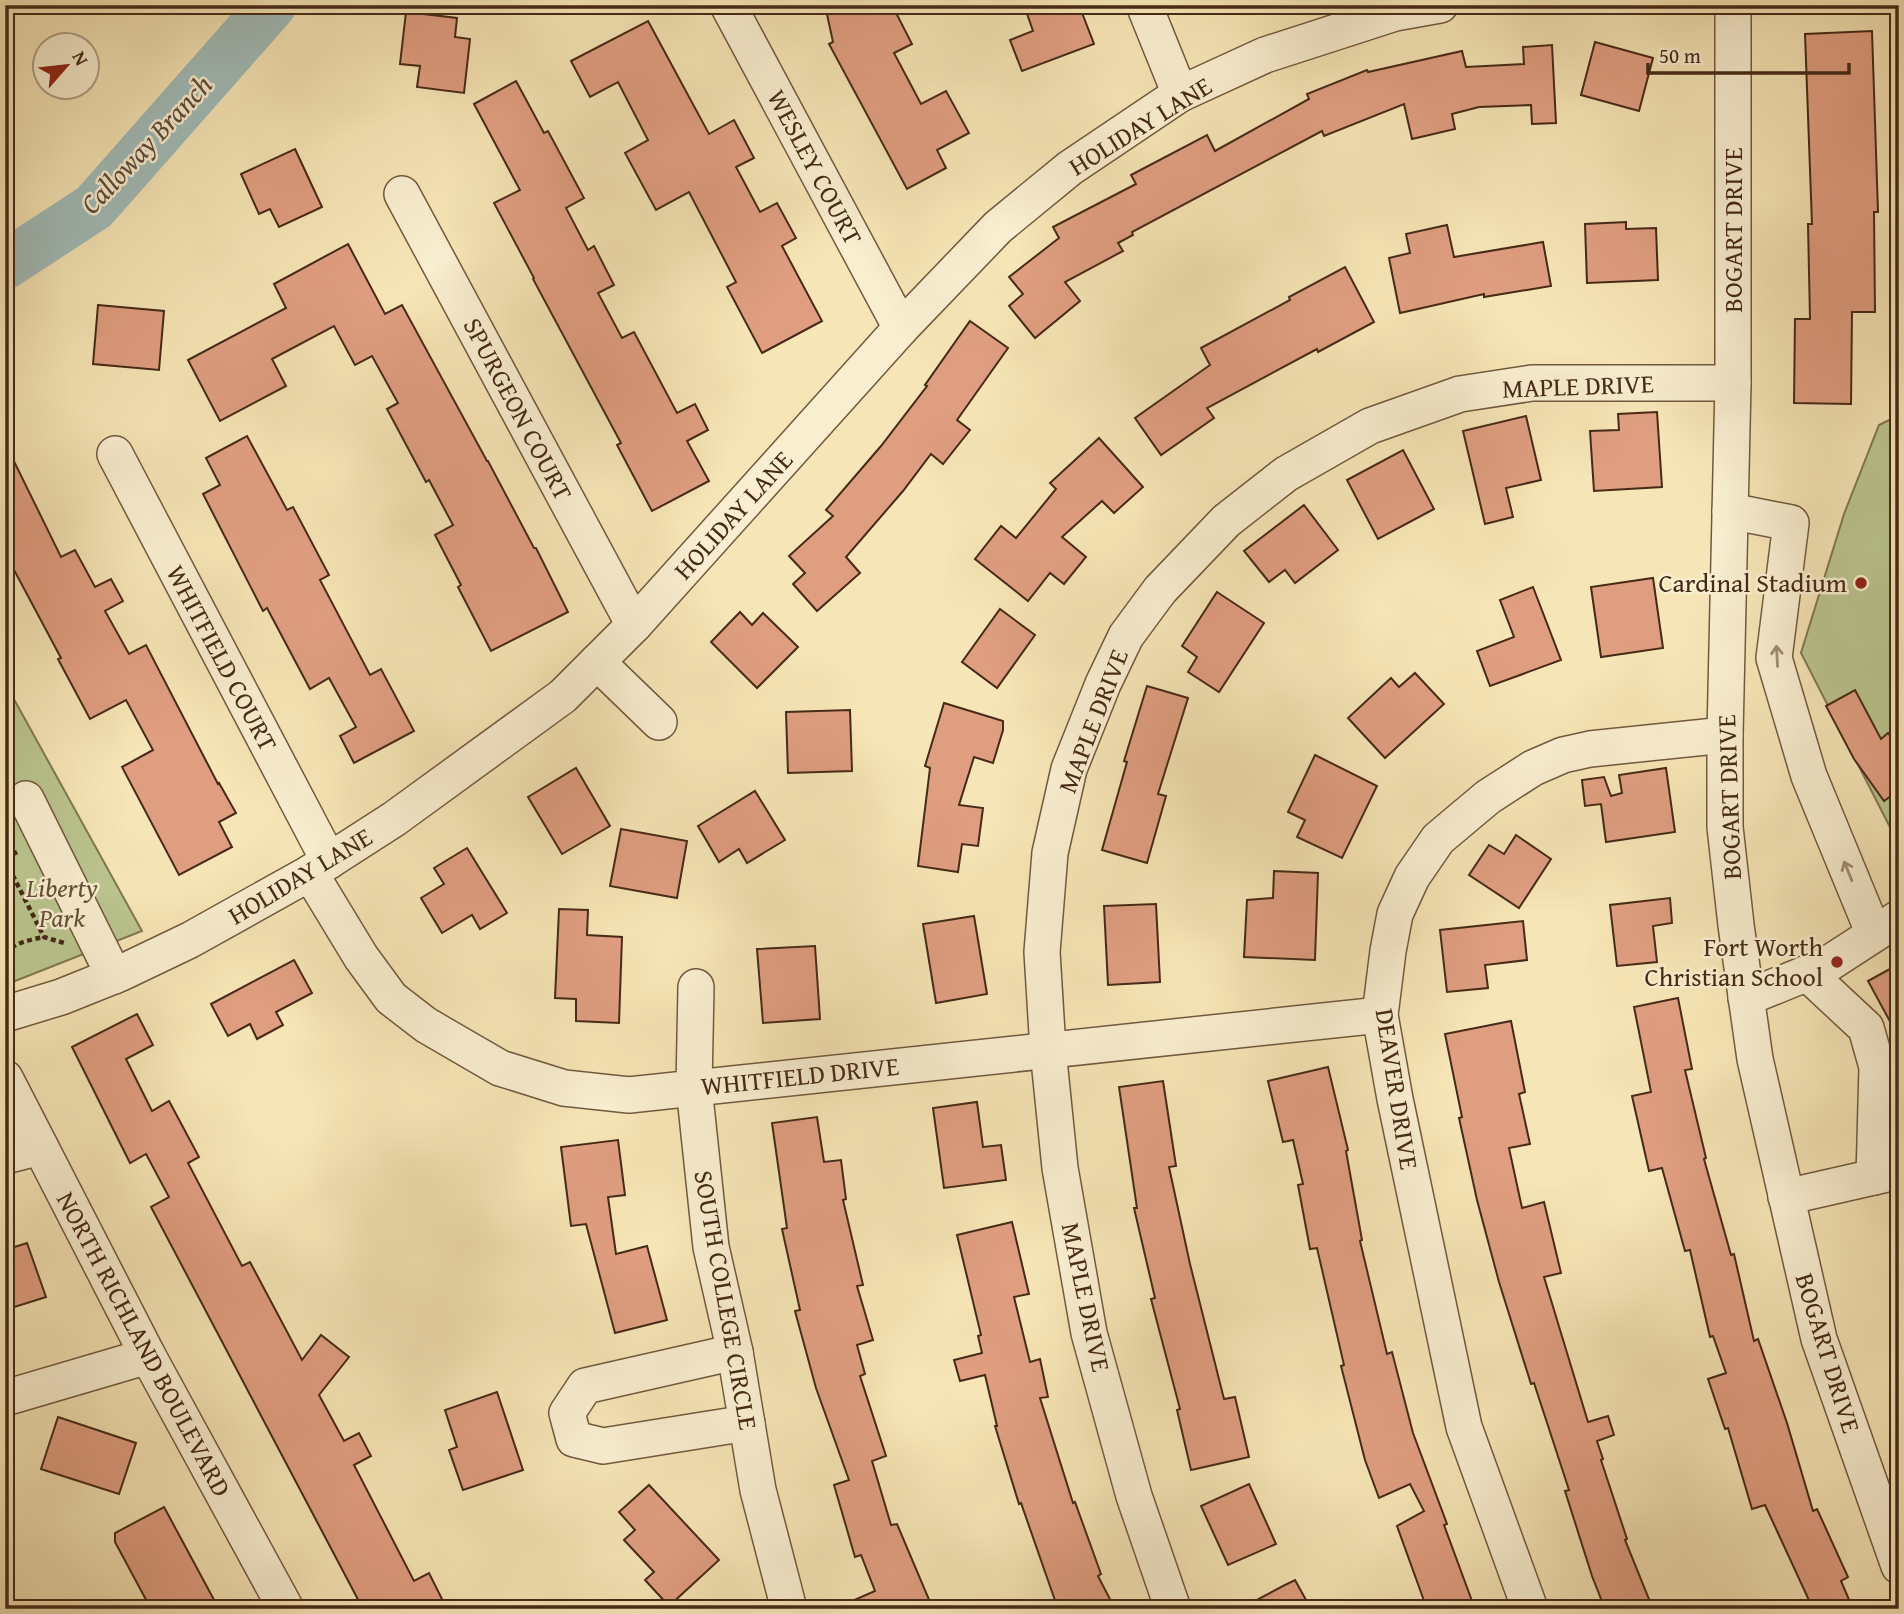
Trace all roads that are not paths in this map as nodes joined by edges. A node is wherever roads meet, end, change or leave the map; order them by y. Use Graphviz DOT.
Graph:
graph roads {
  1 [pos="1144,5"];
  2 [pos="1440,5"];
  3 [pos="1733,5"];
  4 [pos="729,7"];
  5 [pos="1180,94"];
  6 [pos="402,194"];
  7 [pos="901,328"];
  8 [pos="1733,383"];
  9 [pos="116,454"];
  10 [pos="1730,511"];
  11 [pos="634,625"];
  12 [pos="597,662"];
  13 [pos="659,722"];
  14 [pos="1725,735"];
  15 [pos="26,799"];
  16 [pos="320,867"];
  17 [pos="1886,926"];
  18 [pos="1807,973"];
  19 [pos="114,976"];
  20 [pos="696,986"];
  21 [pos="1746,998"];
  22 [pos="5,1014"];
  23 [pos="1380,1015"];
  24 [pos="1048,1050"];
  25 [pos="5,1078"];
  26 [pos="694,1087"];
  27 [pos="40,1147"];
  28 [pos="5,1156"];
  29 [pos="1886,1174"];
  30 [pos="1786,1197"];
  31 [pos="735,1352"];
  32 [pos="148,1356"];
  33 [pos="5,1398"];
  34 [pos="747,1423"];
  35 [pos="1899,1566"];
  36 [pos="286,1609"];
  37 [pos="789,1609"];
  38 [pos="1172,1609"];
  39 [pos="1530,1609"];
  1 -- 5 [label="street"];
  2 -- 5 [label="street, HOLIDAY LANE"];
  3 -- 8 [label="street, BOGART DRIVE"];
  4 -- 7 [label="street, WESLEY COURT"];
  5 -- 7 [label="street, HOLIDAY LANE"];
  6 -- 11 [label="street, SPURGEON COURT"];
  7 -- 11 [label="street, HOLIDAY LANE"];
  8 -- 10 [label="street, BOGART DRIVE"];
  8 -- 24 [label="street, MAPLE DRIVE"];
  9 -- 16 [label="street, WHITFIELD COURT"];
  10 -- 14 [label="street, BOGART DRIVE"];
  17 -- 10 [label="street, one-way"];
  11 -- 12 [label="street, HOLIDAY LANE"];
  12 -- 13 [label="street"];
  12 -- 16 [label="street, HOLIDAY LANE"];
  14 -- 21 [label="street, BOGART DRIVE"];
  14 -- 23 [label="street, DEAVER DRIVE"];
  15 -- 19 [label="street"];
  16 -- 19 [label="street, HOLIDAY LANE"];
  16 -- 26 [label="street, WHITFIELD DRIVE"];
  17 -- 18 [label="street"];
  18 -- 21 [label="street"];
  18 -- 29 [label="street"];
  19 -- 22 [label="street, HOLIDAY LANE"];
  20 -- 26 [label="street, SOUTH COLLEGE CIRCLE"];
  21 -- 30 [label="street, BOGART DRIVE"];
  23 -- 24 [label="street, WHITFIELD DRIVE"];
  23 -- 39 [label="street, DEAVER DRIVE"];
  24 -- 26 [label="street, WHITFIELD DRIVE"];
  24 -- 38 [label="street, MAPLE DRIVE"];
  25 -- 27 [label="street, NORTH RICHLAND BOULEVARD"];
  26 -- 31 [label="street, SOUTH COLLEGE CIRCLE"];
  27 -- 28 [label="street"];
  27 -- 32 [label="street, NORTH RICHLAND BOULEVARD"];
  29 -- 30 [label="street"];
  30 -- 35 [label="street, BOGART DRIVE"];
  31 -- 34 [label="street, SOUTH COLLEGE CIRCLE"];
  31 -- 34 [label="street"];
  32 -- 33 [label="street"];
  32 -- 36 [label="street, NORTH RICHLAND BOULEVARD"];
  34 -- 37 [label="street, SOUTH COLLEGE CIRCLE"];
}
